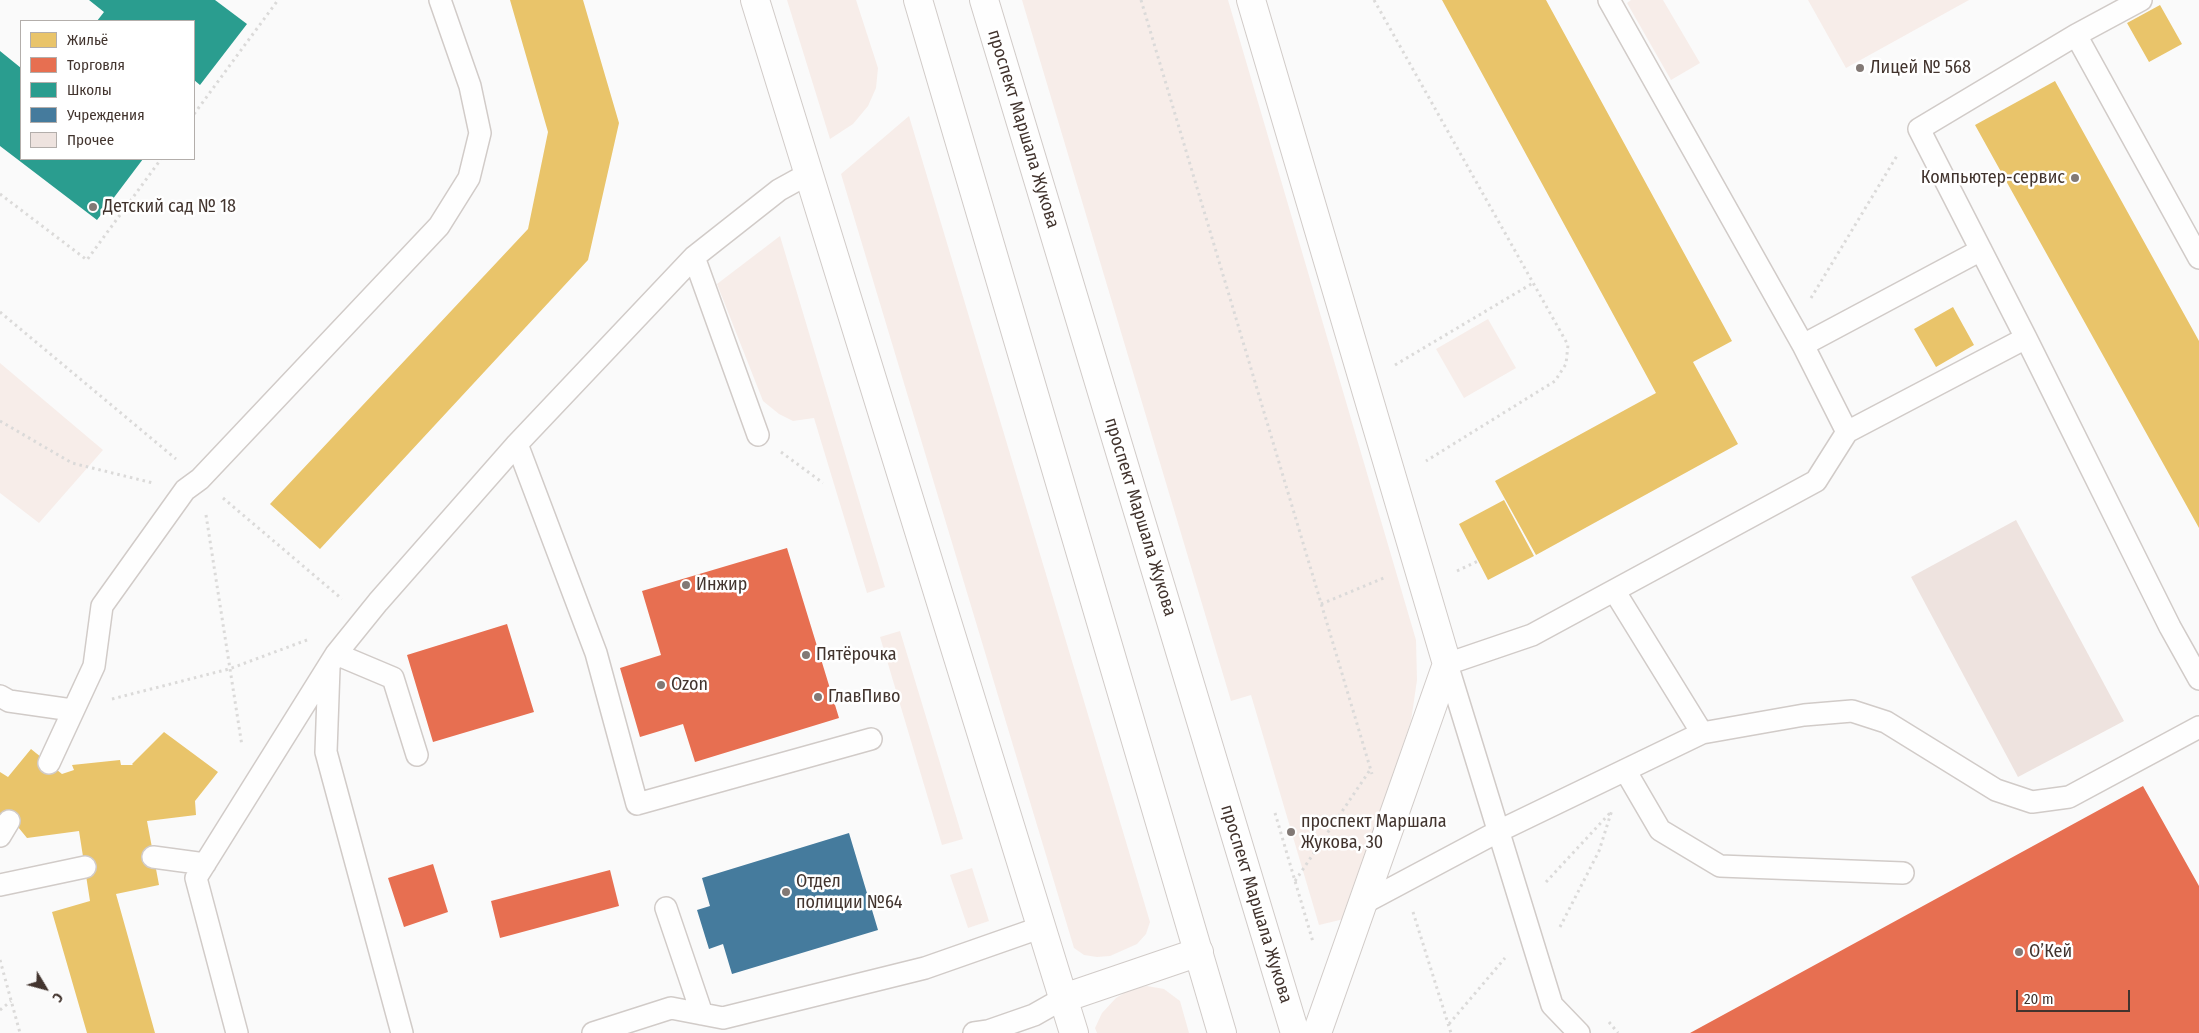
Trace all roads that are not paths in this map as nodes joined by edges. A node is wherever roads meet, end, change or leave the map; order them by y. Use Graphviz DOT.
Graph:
graph roads {
  1 [pos="440,0"];
  2 [pos="755,0"];
  3 [pos="918,0"];
  4 [pos="984,0"];
  5 [pos="1251,0"];
  6 [pos="1609,0"];
  7 [pos="2141,0"];
  8 [pos="2076,36"];
  9 [pos="808,174"];
  10 [pos="1981,250"];
  11 [pos="694,257"];
  12 [pos="2199,258"];
  13 [pos="1798,337"];
  14 [pos="2026,338"];
  15 [pos="1847,432"];
  16 [pos="758,435"];
  17 [pos="517,444"];
  18 [pos="1615,592"];
  19 [pos="333,660"];
  20 [pos="1447,664"];
  21 [pos="2199,679"];
  22 [pos="0,696"];
  23 [pos="72,710"];
  24 [pos="2199,727"];
  25 [pos="1702,733"];
  26 [pos="871,739"];
  27 [pos="417,756"];
  28 [pos="49,762"];
  29 [pos="1625,770"];
  30 [pos="1499,831"];
  31 [pos="153,857"];
  32 [pos="205,864"];
  33 [pos="85,867"];
  34 [pos="1903,873"];
  35 [pos="0,885"];
  36 [pos="1362,904"];
  37 [pos="666,908"];
  38 [pos="1042,927"];
  39 [pos="1198,952"];
  40 [pos="1064,998"];
  41 [pos="702,1014"];
  42 [pos="237,1033"];
  43 [pos="402,1033"];
  44 [pos="593,1033"];
  45 [pos="974,1033"];
  46 [pos="1074,1033"];
  47 [pos="1222,1033"];
  48 [pos="1295,1033"];
  49 [pos="1316,1033"];
  50 [pos="1579,1033"];
  1 -- 23 [label="lane"];
  2 -- 9 [label="street"];
  3 -- 39 [label="street"];
  4 -- 48 [label="street, проспект Маршала Жукова"];
  5 -- 20 [label="street"];
  6 -- 13 [label="lane"];
  7 -- 8 [label="lane"];
  8 -- 10 [label="lane"];
  8 -- 12 [label="lane"];
  9 -- 11 [label="lane"];
  9 -- 38 [label="street"];
  10 -- 13 [label="lane"];
  10 -- 14 [label="lane"];
  11 -- 16 [label="lane"];
  11 -- 17 [label="lane"];
  13 -- 15 [label="lane"];
  14 -- 15 [label="lane"];
  14 -- 21 [label="lane"];
  15 -- 18 [label="lane"];
  17 -- 19 [label="lane"];
  17 -- 26 [label="lane"];
  18 -- 20 [label="lane"];
  18 -- 25 [label="lane"];
  19 -- 27 [label="lane"];
  19 -- 32 [label="lane"];
  19 -- 43 [label="lane"];
  20 -- 30 [label="lane"];
  20 -- 36 [label="street"];
  22 -- 23 [label="lane"];
  23 -- 28 [label="lane"];
  24 -- 25 [label="lane"];
  25 -- 29 [label="lane"];
  29 -- 30 [label="lane"];
  29 -- 34 [label="lane"];
  30 -- 36 [label="lane"];
  30 -- 50 [label="lane"];
  31 -- 32 [label="lane"];
  32 -- 42 [label="lane"];
  33 -- 35 [label="lane"];
  36 -- 49 [label="street"];
  37 -- 41 [label="lane"];
  38 -- 40 [label="street"];
  38 -- 41 [label="lane"];
  39 -- 40 [label="street"];
  39 -- 47 [label="street"];
  40 -- 45 [label="lane"];
  40 -- 46 [label="street"];
  41 -- 44 [label="lane"];
}
